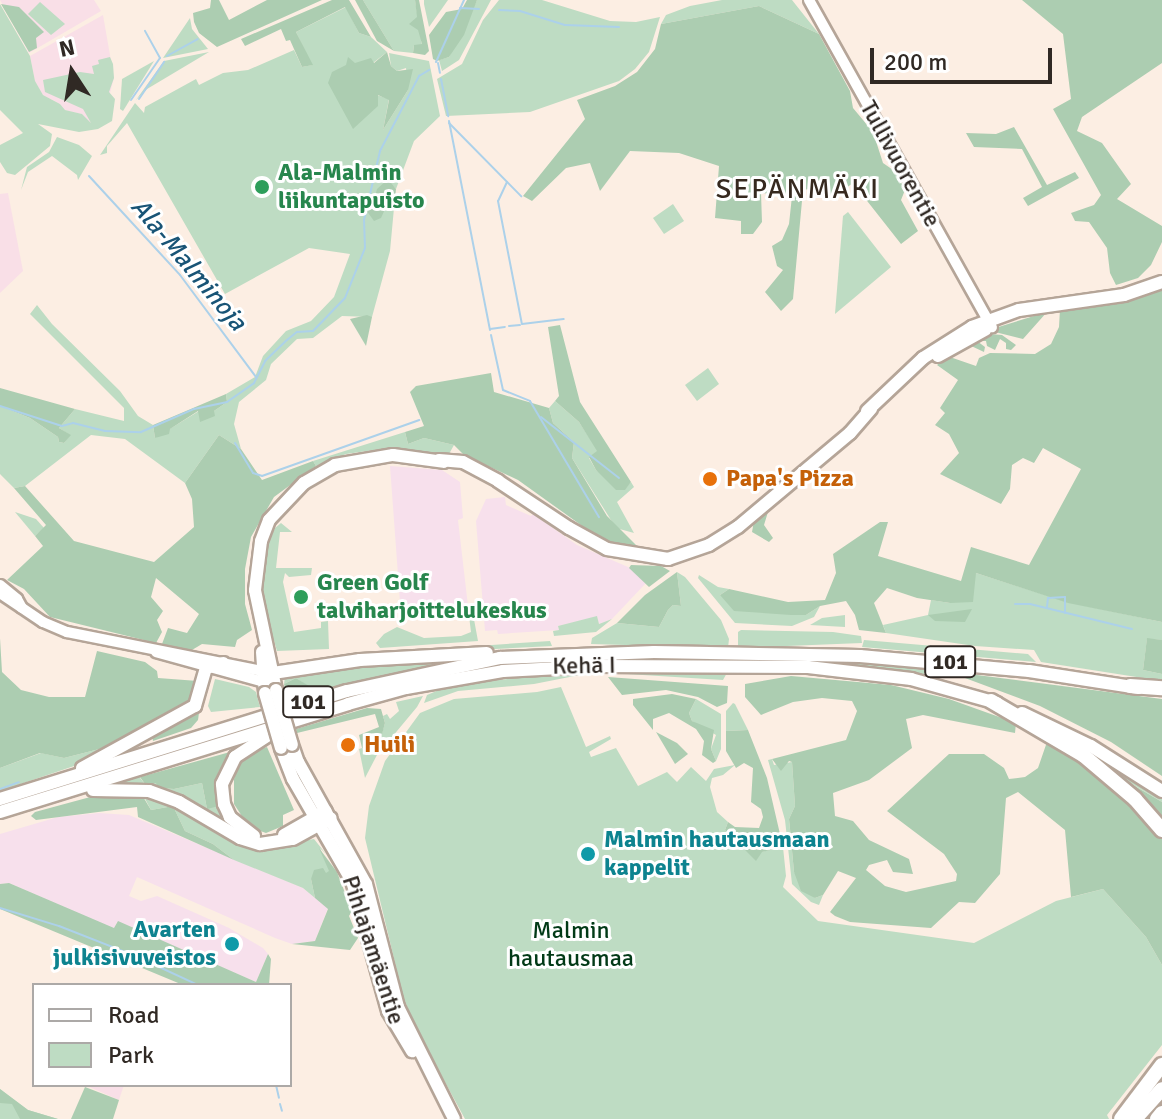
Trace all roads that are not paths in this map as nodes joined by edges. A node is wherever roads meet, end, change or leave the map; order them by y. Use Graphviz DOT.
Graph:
graph roads {
  1 [pos="809,0"];
  2 [pos="1162,275"];
  3 [pos="1162,282"];
  4 [pos="1109,296"];
  5 [pos="990,323"];
  6 [pos="0,585"];
  7 [pos="0,593"];
  8 [pos="22,608"];
  9 [pos="156,652"];
  10 [pos="574,653"];
  11 [pos="223,663"];
  12 [pos="206,668"];
  13 [pos="268,682"];
  14 [pos="1130,686"];
  15 [pos="1162,690"];
  16 [pos="991,701"];
  17 [pos="318,713"];
  18 [pos="50,790"];
  19 [pos="1162,791"];
  20 [pos="0,799"];
  21 [pos="0,812"];
  22 [pos="324,818"];
  23 [pos="1162,830"];
  24 [pos="1162,1065"];
  25 [pos="1162,1089"];
  26 [pos="1162,1113"];
  27 [pos="454,1119"];
  28 [pos="1121,1119"];
  29 [pos="1135,1119"];
  30 [pos="1157,1119"];
  1 -- 5 [label="main road, Tullivuorentie"];
  2 -- 4 [label="main road"];
  3 -- 4 [label="main road"];
  4 -- 5 [label="main road, Pihlajamäentie"];
  5 -- 13 [label="main road, Pihlajamäentie"];
  6 -- 8 [label="main road"];
  7 -- 8 [label="main road"];
  8 -- 9 [label="main road"];
  9 -- 11 [label="main road"];
  9 -- 12 [label="main road"];
  10 -- 13 [label="main road"];
  10 -- 14 [label="main road, Kehä I / 101"];
  10 -- 18 [label="main road, Kehä I / 101"];
  11 -- 12 [label="main road"];
  11 -- 13 [label="main road"];
  12 -- 13 [label="main road"];
  12 -- 18 [label="main road"];
  13 -- 22 [label="main road, Pihlajamäentie, bridge"];
  14 -- 15 [label="highway"];
  16 -- 17 [label="main road, Kehä I / 101"];
  16 -- 19 [label="main road, Kehä I / 101"];
  16 -- 23 [label="highway"];
  17 -- 18 [label="main road, Kehä I / 101"];
  17 -- 22 [label="main road"];
  18 -- 20 [label="main road, Kehä I / 101"];
  18 -- 21 [label="main road, Kehä I / 101"];
  18 -- 22 [label="main road"];
  22 -- 27 [label="main road, Pihlajamäentie"];
  24 -- 28 [label="highway"];
  25 -- 29 [label="highway"];
  26 -- 30 [label="highway"];
}
